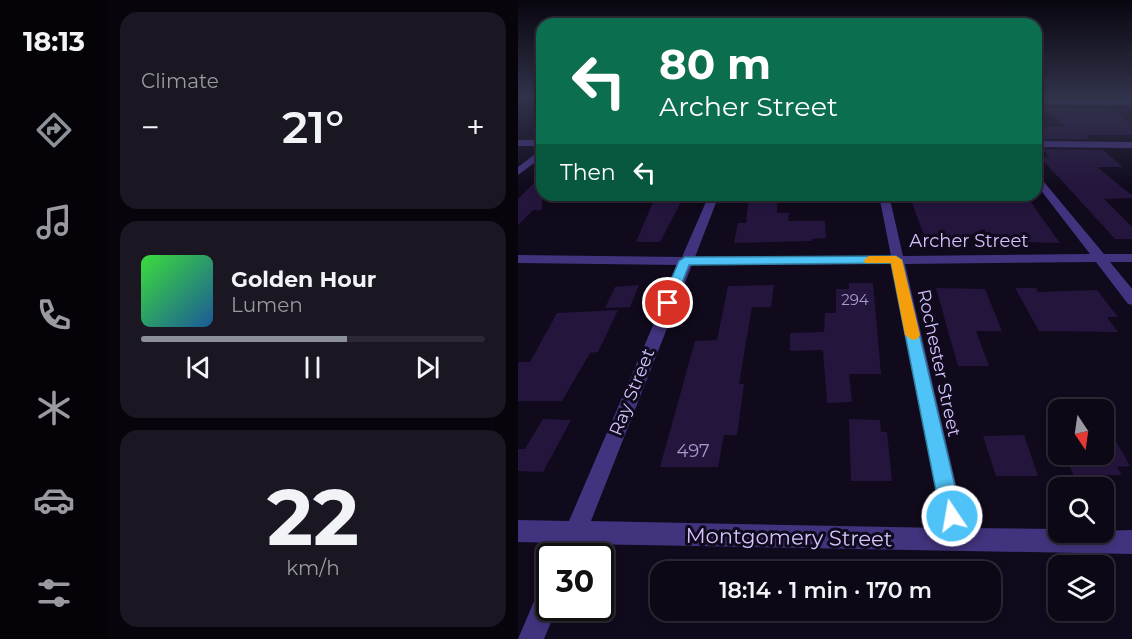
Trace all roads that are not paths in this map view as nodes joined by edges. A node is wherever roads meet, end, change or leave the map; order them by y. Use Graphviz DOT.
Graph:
graph roads {
  1 [pos="518,143"];
  2 [pos="536,144"];
  3 [pos="1042,144"];
  4 [pos="1133,145"];
  5 [pos="536,157"];
  6 [pos="518,172"];
  7 [pos="1042,186"];
  8 [pos="711,201"];
  9 [pos="885,201"];
  10 [pos="1133,258"];
  11 [pos="518,259"];
  12 [pos="1099,259"];
  13 [pos="896,260"];
  14 [pos="685,261"];
  15 [pos="1133,300"];
  16 [pos="518,531"];
  17 [pos="576,532"];
  18 [pos="957,539"];
  19 [pos="1133,542"];
  20 [pos="571,543"];
  21 [pos="538,621"];
  22 [pos="530,639"];
  1 -- 2 [label="street"];
  3 -- 4 [label="street"];
  5 -- 6 [label="street"];
  7 -- 12 [label="street"];
  8 -- 14 [label="street, Ray Street"];
  9 -- 13 [label="street, Rochester Street"];
  10 -- 12 [label="street, Archer Street"];
  11 -- 14 [label="street, Archer Street"];
  12 -- 13 [label="street, Archer Street"];
  12 -- 15 [label="street"];
  13 -- 14 [label="street, Archer Street"];
  13 -- 18 [label="street, Rochester Street"];
  14 -- 17 [label="street, Ray Street"];
  16 -- 17 [label="street, Montgomery Street"];
  17 -- 18 [label="street, Montgomery Street"];
  17 -- 20 [label="street, Ray Street"];
  18 -- 19 [label="street, Montgomery Street"];
  21 -- 22 [label="street"];
}
